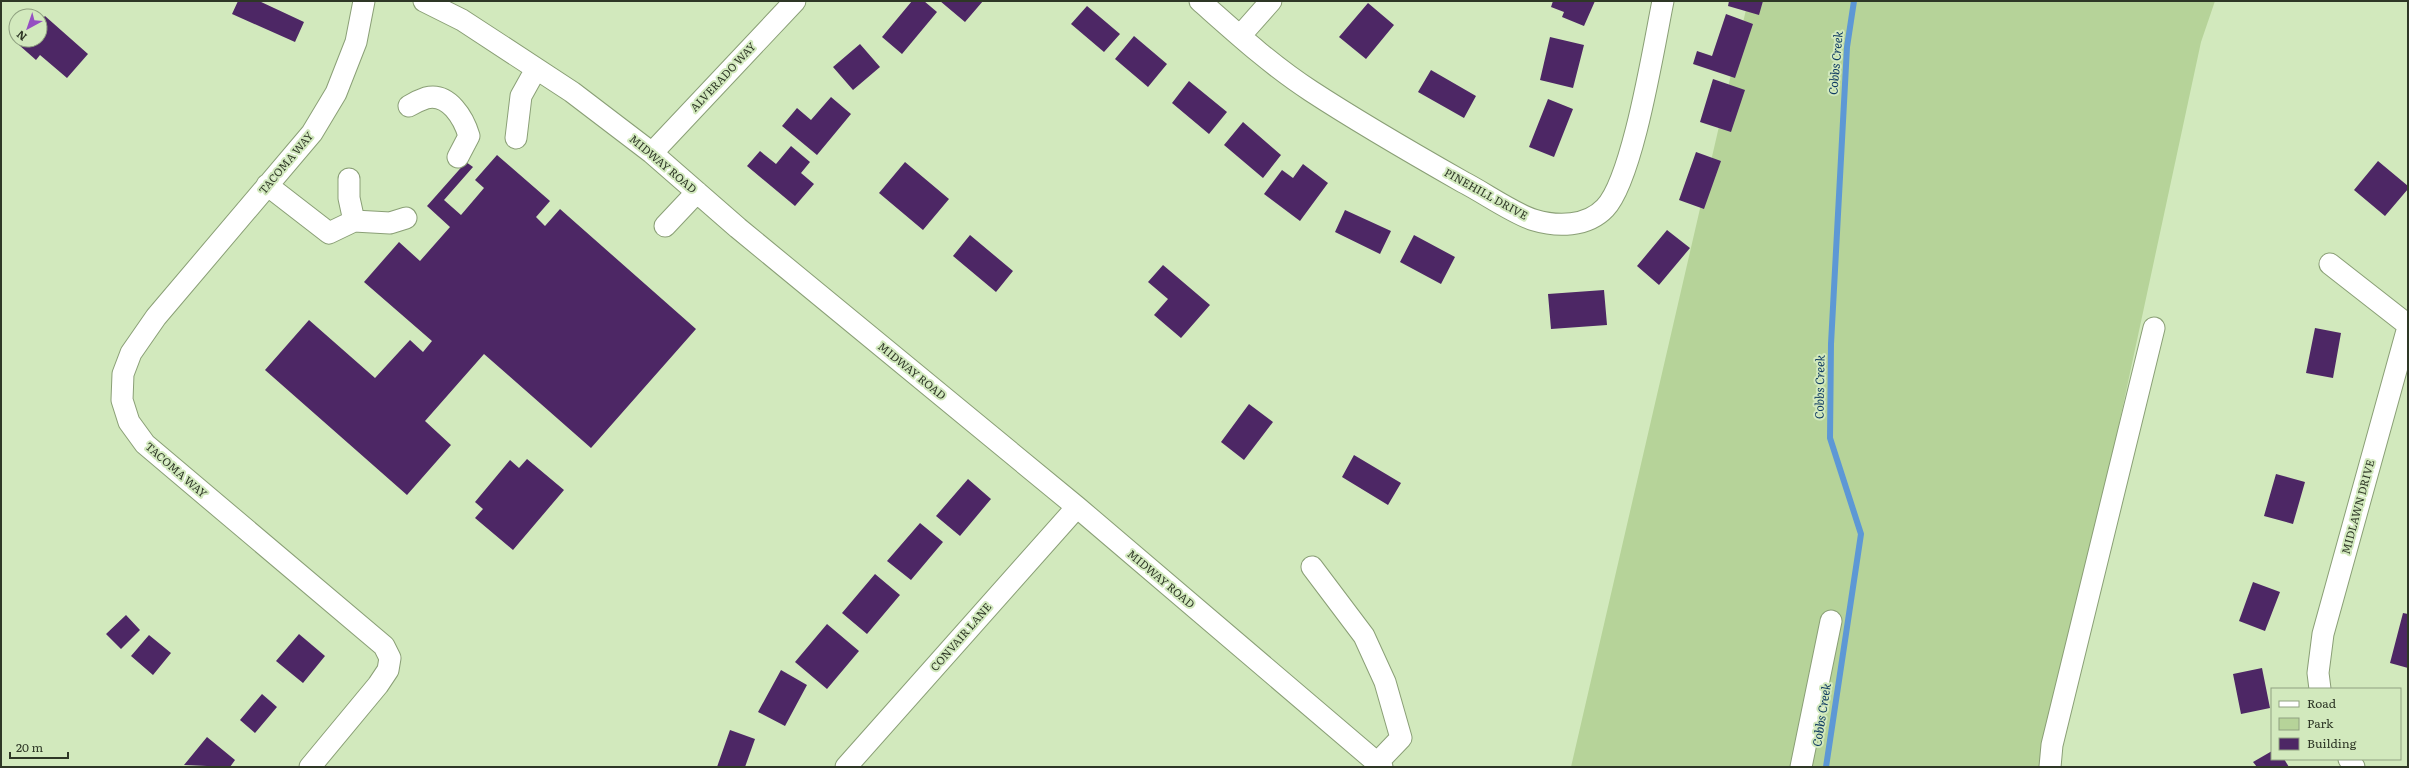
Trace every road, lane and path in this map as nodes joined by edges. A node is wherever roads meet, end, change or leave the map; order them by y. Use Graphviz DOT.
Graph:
graph roads {
  1 [pos="364,1"];
  2 [pos="424,1"];
  3 [pos="795,1"];
  4 [pos="1200,1"];
  5 [pos="1271,1"];
  6 [pos="1663,1"];
  7 [pos="1240,36"];
  8 [pos="536,69"];
  9 [pos="409,106"];
  10 [pos="516,138"];
  11 [pos="652,153"];
  12 [pos="458,157"];
  13 [pos="349,179"];
  14 [pos="267,186"];
  15 [pos="697,192"];
  16 [pos="406,218"];
  17 [pos="354,221"];
  18 [pos="665,226"];
  19 [pos="2330,264"];
  20 [pos="2408,326"];
  21 [pos="2154,328"];
  22 [pos="1077,507"];
  23 [pos="1312,567"];
  24 [pos="1831,621"];
  25 [pos="2320,688"];
  26 [pos="1379,765"];
  27 [pos="310,767"];
  28 [pos="846,767"];
  29 [pos="1800,767"];
  30 [pos="2050,767"];
  1 -- 14 [label="street, TACOMA WAY"];
  2 -- 8 [label="street, MIDWAY ROAD"];
  3 -- 11 [label="street, ALVERADO WAY"];
  4 -- 7 [label="street, PINEHILL DRIVE"];
  5 -- 7 [label="street"];
  6 -- 7 [label="street, PINEHILL DRIVE"];
  8 -- 10 [label="street"];
  8 -- 11 [label="street, MIDWAY ROAD"];
  9 -- 12 [label="street"];
  11 -- 15 [label="street, MIDWAY ROAD"];
  13 -- 17 [label="street"];
  14 -- 17 [label="street"];
  14 -- 27 [label="street, TACOMA WAY"];
  15 -- 18 [label="street"];
  15 -- 22 [label="street, MIDWAY ROAD"];
  16 -- 17 [label="street"];
  19 -- 20 [label="street"];
  20 -- 25 [label="street, MIDLAWN DRIVE"];
  21 -- 30 [label="street"];
  22 -- 26 [label="street, MIDWAY ROAD"];
  22 -- 28 [label="street, CONVAIR LANE"];
  23 -- 26 [label="street"];
  24 -- 29 [label="street"];
}
